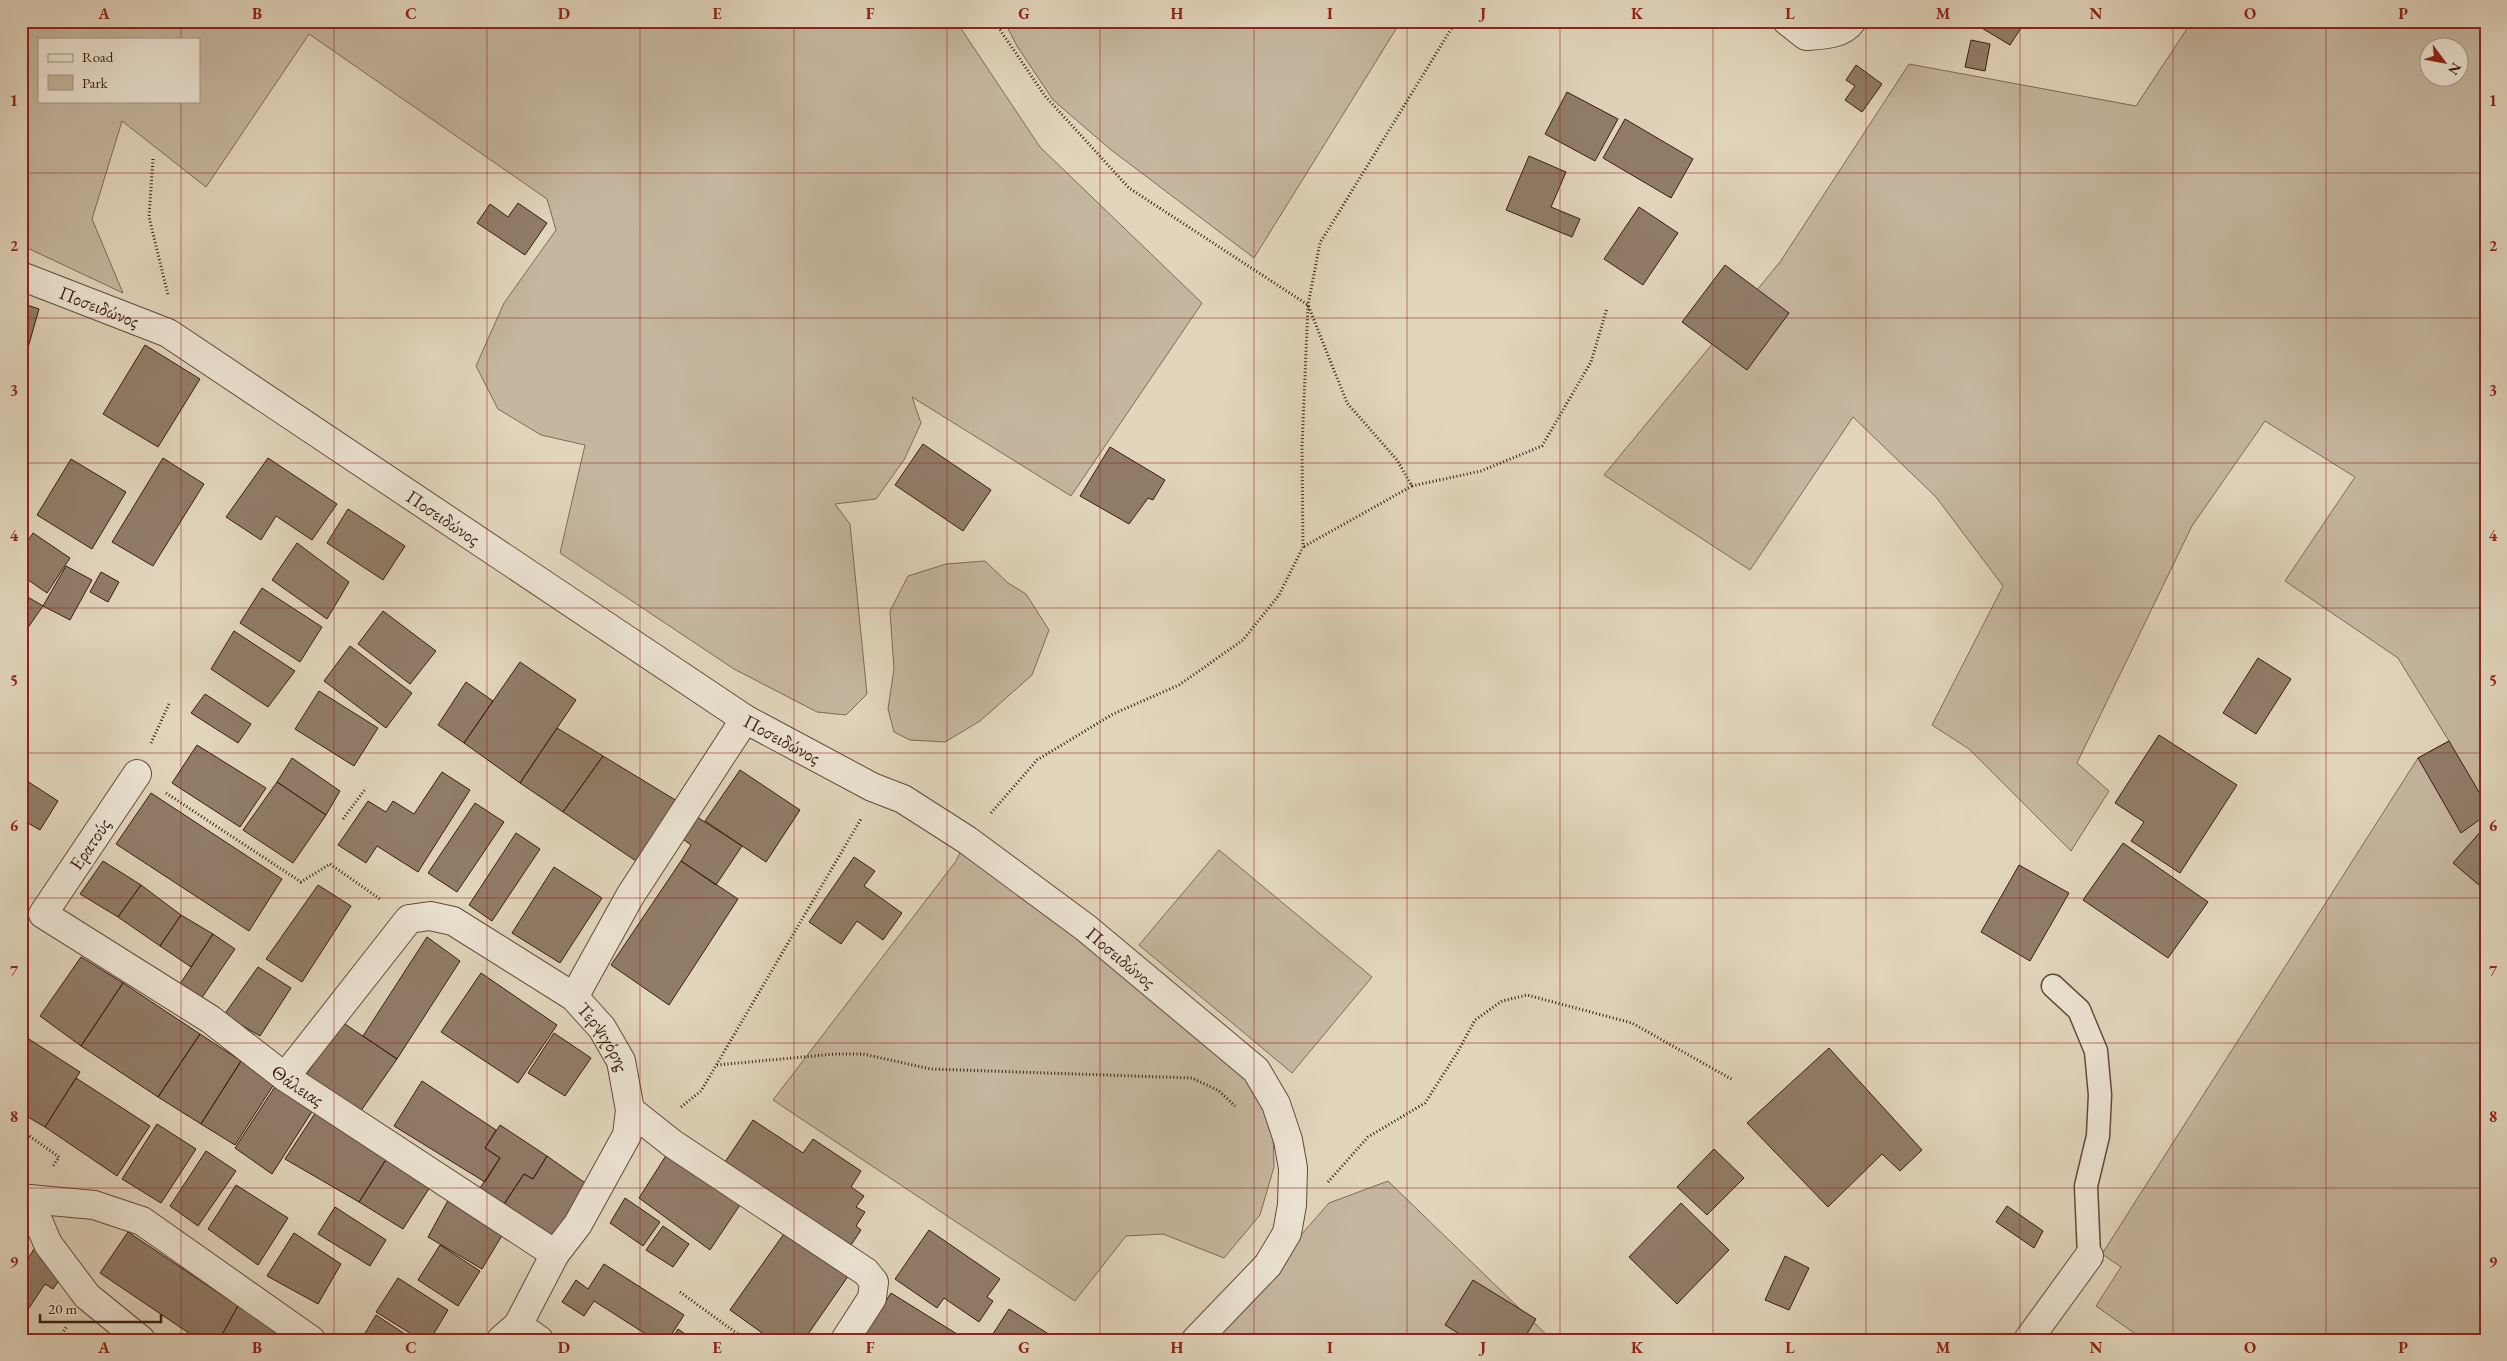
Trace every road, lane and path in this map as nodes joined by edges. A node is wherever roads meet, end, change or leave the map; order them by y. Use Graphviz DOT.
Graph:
graph roads {
  1 [pos="994,21"];
  2 [pos="1456,21"];
  3 [pos="1787,21"];
  4 [pos="1852,21"];
  5 [pos="153,159"];
  6 [pos="21,276"];
  7 [pos="1308,305"];
  8 [pos="1607,308"];
  9 [pos="168,333"];
  10 [pos="1412,486"];
  11 [pos="1303,547"];
  12 [pos="169,704"];
  13 [pos="745,719"];
  14 [pos="137,774"];
  15 [pos="872,787"];
  16 [pos="366,788"];
  17 [pos="343,819"];
  18 [pos="967,840"];
  19 [pos="42,914"];
  20 [pos="409,919"];
  21 [pos="26,942"];
  22 [pos="21,953"];
  23 [pos="2053,986"];
  24 [pos="574,997"];
  25 [pos="716,1065"];
  26 [pos="285,1077"];
  27 [pos="1733,1080"];
  28 [pos="630,1110"];
  29 [pos="1238,1110"];
  30 [pos="653,1128"];
  31 [pos="21,1130"];
  32 [pos="25,1204"];
  33 [pos="1292,1206"];
  34 [pos="555,1254"];
  35 [pos="2089,1256"];
  36 [pos="680,1292"];
  37 [pos="519,1335"];
  38 [pos="141,1340"];
  39 [pos="311,1340"];
  40 [pos="746,1340"];
  41 [pos="845,1340"];
  42 [pos="1196,1340"];
  43 [pos="2028,1340"];
  1 -- 7 [label="path"];
  2 -- 7 [label="path"];
  3 -- 4 [label="street"];
  5 -- 9 [label="path"];
  6 -- 9 [label="street, Ποσειδώνος"];
  7 -- 10 [label="path"];
  7 -- 11 [label="path"];
  8 -- 10 [label="path"];
  9 -- 13 [label="street, Ποσειδώνος"];
  10 -- 11 [label="path"];
  11 -- 18 [label="path"];
  12 -- 14 [label="path"];
  13 -- 15 [label="street, Ποσειδώνος"];
  13 -- 24 [label="street, Τερψιχόρης"];
  14 -- 19 [label="street, Ερατούς"];
  14 -- 20 [label="path"];
  15 -- 18 [label="street, Ποσειδώνος"];
  15 -- 25 [label="path"];
  16 -- 17 [label="path"];
  18 -- 33 [label="street, Ποσειδώνος"];
  19 -- 26 [label="street, Θάλειας"];
  20 -- 24 [label="street"];
  20 -- 26 [label="street"];
  21 -- 22 [label="path"];
  23 -- 35 [label="lane"];
  24 -- 28 [label="street, Τερψιχόρης"];
  25 -- 29 [label="path"];
  25 -- 30 [label="path"];
  26 -- 34 [label="street, Θάλειας"];
  27 -- 33 [label="path"];
  28 -- 30 [label="street"];
  28 -- 34 [label="street, Τερψιχόρης"];
  30 -- 41 [label="street"];
  31 -- 32 [label="path"];
  32 -- 38 [label="street"];
  32 -- 39 [label="street"];
  33 -- 42 [label="street, Ποσειδώνος"];
  34 -- 37 [label="street, Τερψιχόρης"];
  35 -- 43 [label="street"];
  36 -- 40 [label="path"];
}
